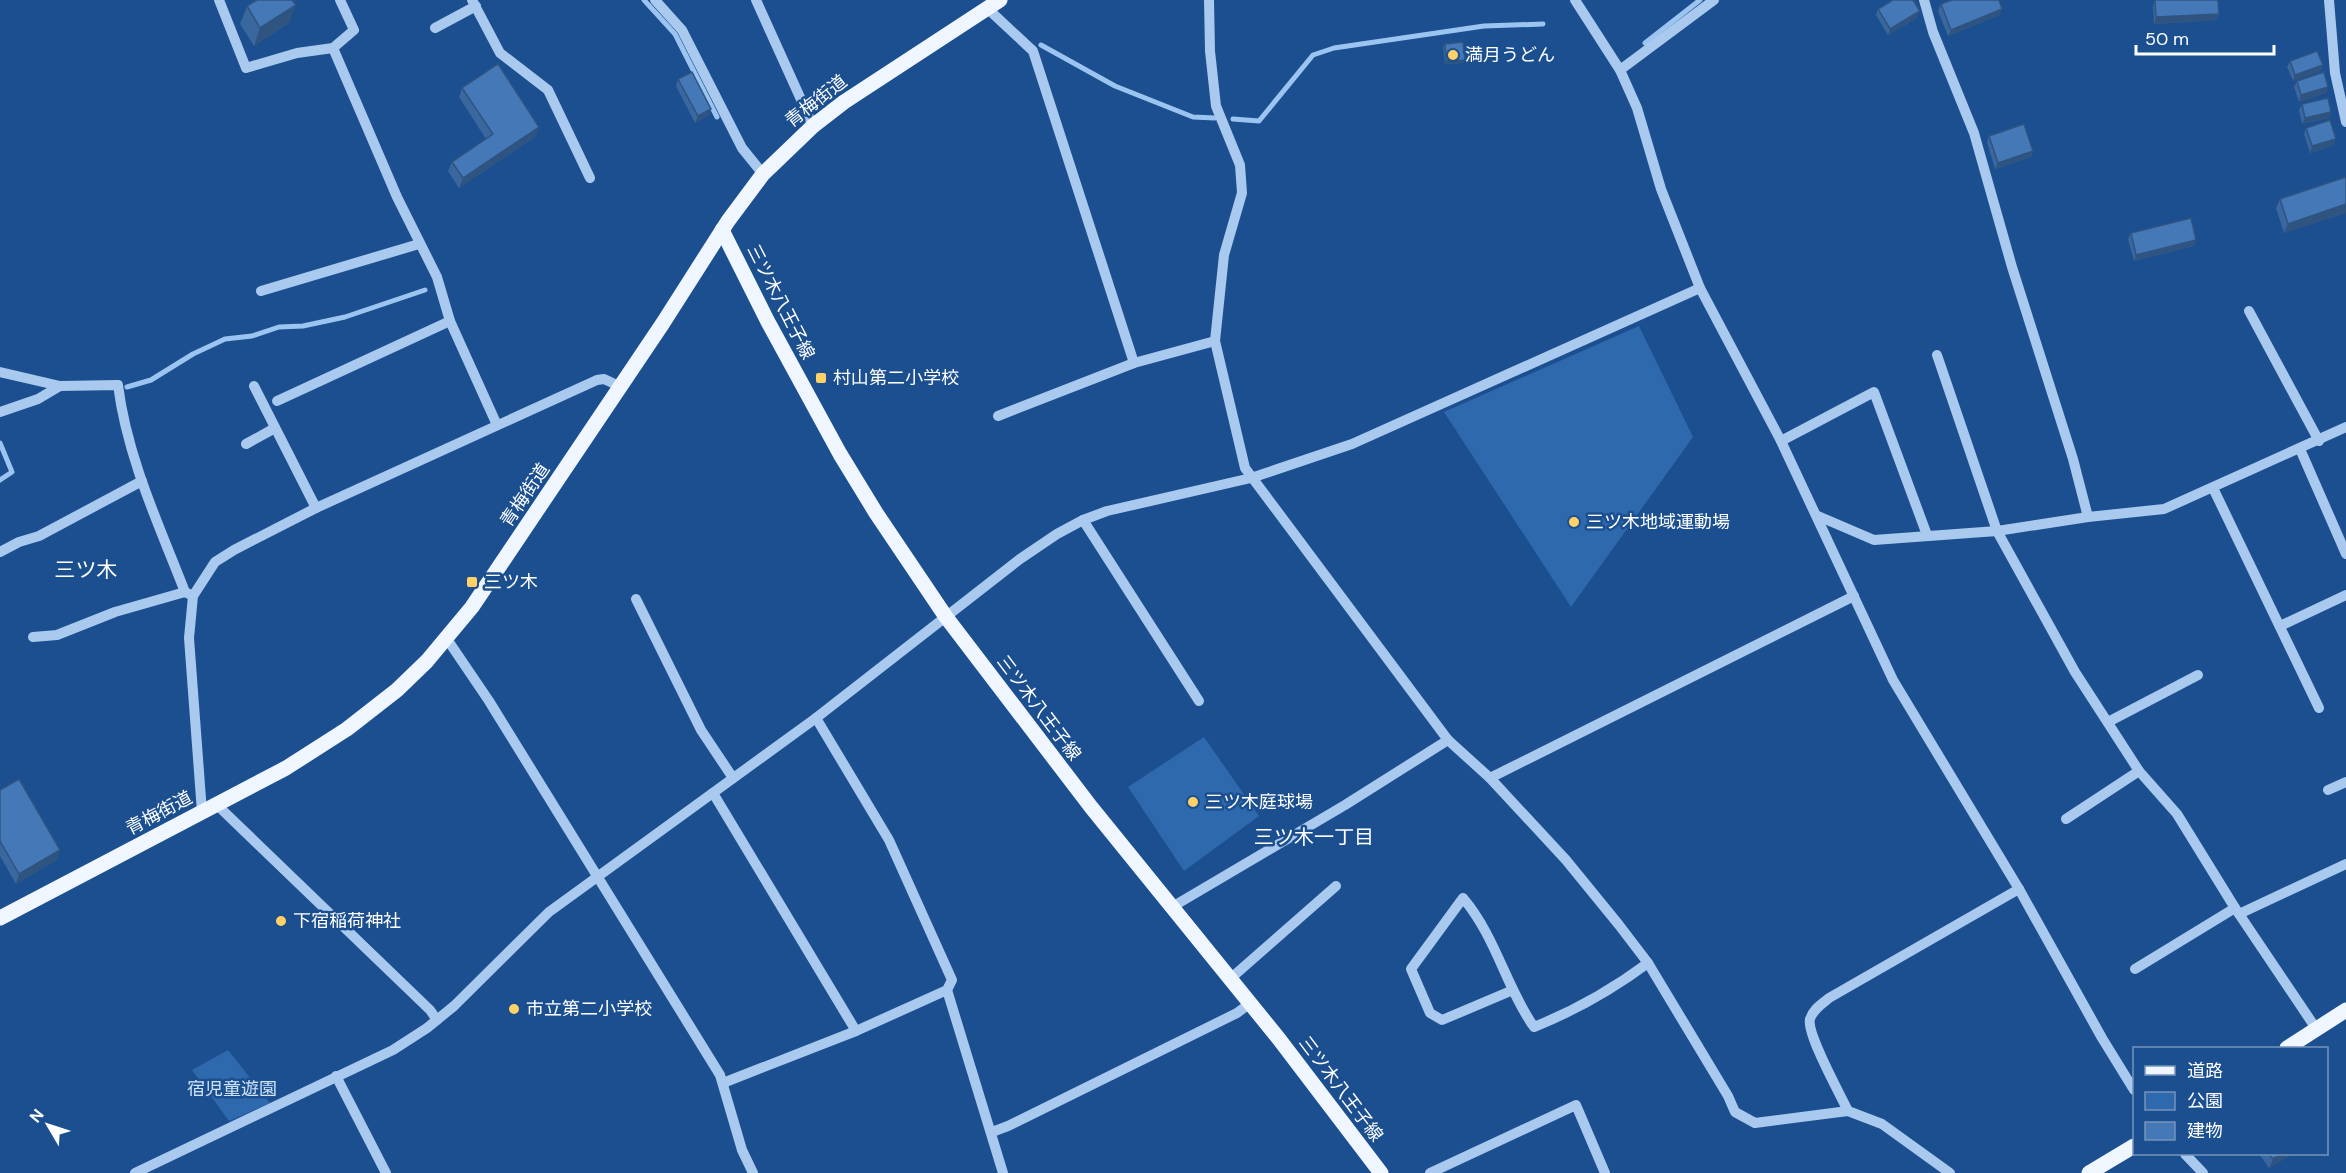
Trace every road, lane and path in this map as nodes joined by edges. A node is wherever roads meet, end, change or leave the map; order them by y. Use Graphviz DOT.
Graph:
graph roads {
  1 [pos="219,0"];
  2 [pos="340,0"];
  3 [pos="655,0"];
  4 [pos="756,0"];
  5 [pos="1209,0"];
  6 [pos="1575,0"];
  7 [pos="1714,0"];
  8 [pos="1924,0"];
  9 [pos="2329,0"];
  10 [pos="474,3"];
  11 [pos="993,4"];
  12 [pos="435,28"];
  13 [pos="333,48"];
  14 [pos="1620,70"];
  15 [pos="2346,122"];
  16 [pos="813,126"];
  17 [pos="763,174"];
  18 [pos="590,178"];
  19 [pos="722,230"];
  20 [pos="419,244"];
  21 [pos="1700,288"];
  22 [pos="261,291"];
  23 [pos="2249,310"];
  24 [pos="450,321"];
  25 [pos="1215,341"];
  26 [pos="1937,355"];
  27 [pos="1134,363"];
  28 [pos="0,372"];
  29 [pos="60,386"];
  30 [pos="254,386"];
  31 [pos="621,387"];
  32 [pos="277,401"];
  33 [pos="0,412"];
  34 [pos="998,416"];
  35 [pos="497,425"];
  36 [pos="2346,427"];
  37 [pos="275,428"];
  38 [pos="1781,441"];
  39 [pos="2319,441"];
  40 [pos="246,444"];
  41 [pos="2300,449"];
  42 [pos="1251,478"];
  43 [pos="142,481"];
  44 [pos="2213,488"];
  45 [pos="316,508"];
  46 [pos="1818,516"];
  47 [pos="2088,517"];
  48 [pos="1083,520"];
  49 [pos="1997,531"];
  50 [pos="1927,536"];
  51 [pos="0,552"];
  52 [pos="2346,554"];
  53 [pos="189,594"];
  54 [pos="2346,595"];
  55 [pos="1854,596"];
  56 [pos="636,599"];
  57 [pos="946,616"];
  58 [pos="2280,626"];
  59 [pos="33,637"];
  60 [pos="447,639"];
  61 [pos="2198,675"];
  62 [pos="1199,701"];
  63 [pos="2319,708"];
  64 [pos="816,718"];
  65 [pos="2108,722"];
  66 [pos="1448,740"];
  67 [pos="2139,771"];
  68 [pos="733,778"];
  69 [pos="1490,778"];
  70 [pos="2346,783"];
  71 [pos="2328,790"];
  72 [pos="713,793"];
  73 [pos="216,804"];
  74 [pos="202,812"];
  75 [pos="2066,819"];
  76 [pos="2346,864"];
  77 [pos="597,876"];
  78 [pos="1336,886"];
  79 [pos="2019,889"];
  80 [pos="1172,907"];
  81 [pos="2237,911"];
  82 [pos="0,918"];
  83 [pos="1648,963"];
  84 [pos="2135,969"];
  85 [pos="1230,979"];
  86 [pos="947,990"];
  87 [pos="1513,990"];
  88 [pos="1249,1004"];
  89 [pos="2346,1010"];
  90 [pos="437,1020"];
  91 [pos="2317,1030"];
  92 [pos="856,1031"];
  93 [pos="2290,1047"];
  94 [pos="336,1076"];
  95 [pos="723,1083"];
  96 [pos="2133,1088"];
  97 [pos="1848,1111"];
  98 [pos="992,1132"];
  99 [pos="2133,1147"];
  100 [pos="2186,1155"];
  101 [pos="135,1173"];
  102 [pos="386,1173"];
  103 [pos="753,1173"];
  104 [pos="1003,1173"];
  105 [pos="1381,1173"];
  106 [pos="1430,1173"];
  107 [pos="1605,1173"];
  108 [pos="1950,1173"];
  109 [pos="2089,1173"];
  110 [pos="2203,1173"];
  1 -- 13 [label="street"];
  2 -- 13 [label="street"];
  3 -- 17 [label="street"];
  4 -- 16 [label="street"];
  5 -- 25 [label="street"];
  6 -- 14 [label="street"];
  7 -- 14 [label="street"];
  8 -- 47 [label="street"];
  9 -- 15 [label="street"];
  10 -- 12 [label="street"];
  10 -- 18 [label="street"];
  11 -- 16 [label="main road, 青梅街道"];
  11 -- 27 [label="street"];
  13 -- 20 [label="street"];
  14 -- 21 [label="street"];
  16 -- 17 [label="main road, 青梅街道"];
  17 -- 19 [label="main road, 青梅街道"];
  19 -- 31 [label="main road, 青梅街道"];
  19 -- 57 [label="main road, 三ツ木八王子線"];
  20 -- 22 [label="street"];
  20 -- 24 [label="street"];
  21 -- 38 [label="street"];
  21 -- 42 [label="street"];
  23 -- 39 [label="street"];
  24 -- 32 [label="street"];
  24 -- 35 [label="street"];
  25 -- 27 [label="street"];
  25 -- 42 [label="street"];
  26 -- 49 [label="street"];
  27 -- 34 [label="street"];
  28 -- 29 [label="street"];
  29 -- 33 [label="street"];
  29 -- 43 [label="street"];
  30 -- 37 [label="street"];
  31 -- 35 [label="street"];
  31 -- 60 [label="main road, 青梅街道"];
  35 -- 45 [label="street"];
  36 -- 39 [label="street"];
  37 -- 40 [label="street"];
  37 -- 45 [label="street"];
  38 -- 46 [label="street"];
  38 -- 50 [label="street"];
  39 -- 41 [label="street"];
  41 -- 44 [label="street"];
  41 -- 52 [label="street"];
  42 -- 48 [label="street"];
  42 -- 66 [label="street"];
  43 -- 51 [label="street"];
  43 -- 53 [label="street"];
  44 -- 47 [label="street"];
  44 -- 58 [label="street"];
  45 -- 53 [label="street"];
  46 -- 50 [label="street"];
  46 -- 55 [label="street"];
  47 -- 49 [label="street"];
  48 -- 57 [label="street"];
  48 -- 62 [label="street"];
  49 -- 50 [label="street"];
  49 -- 65 [label="street"];
  53 -- 59 [label="street"];
  53 -- 74 [label="street"];
  54 -- 58 [label="street"];
  55 -- 69 [label="street"];
  55 -- 79 [label="street"];
  56 -- 68 [label="street"];
  57 -- 64 [label="street"];
  57 -- 80 [label="main road, 三ツ木八王子線"];
  58 -- 63 [label="street"];
  60 -- 73 [label="main road, 青梅街道"];
  60 -- 77 [label="street"];
  61 -- 65 [label="street"];
  64 -- 68 [label="street"];
  64 -- 86 [label="street"];
  65 -- 67 [label="street"];
  66 -- 69 [label="street"];
  66 -- 80 [label="street"];
  67 -- 75 [label="street"];
  67 -- 81 [label="street"];
  68 -- 72 [label="street"];
  69 -- 83 [label="street"];
  70 -- 71 [label="street"];
  72 -- 77 [label="street"];
  72 -- 92 [label="street"];
  73 -- 74 [label="main road, 青梅街道"];
  73 -- 90 [label="street"];
  74 -- 82 [label="main road, 青梅街道"];
  76 -- 81 [label="street"];
  77 -- 90 [label="street"];
  77 -- 95 [label="street"];
  78 -- 85 [label="street"];
  79 -- 96 [label="street"];
  79 -- 97 [label="street"];
  80 -- 85 [label="main road, 三ツ木八王子線"];
  81 -- 84 [label="street"];
  81 -- 91 [label="street"];
  83 -- 87 [label="street"];
  83 -- 97 [label="street"];
  85 -- 88 [label="main road, 三ツ木八王子線"];
  86 -- 92 [label="street"];
  86 -- 98 [label="street"];
  87 -- 87 [label="street"];
  88 -- 98 [label="street"];
  88 -- 105 [label="main road, 三ツ木八王子線"];
  89 -- 91 [label="main road"];
  90 -- 94 [label="street"];
  91 -- 93 [label="main road"];
  92 -- 95 [label="street"];
  94 -- 101 [label="street"];
  94 -- 102 [label="street"];
  95 -- 103 [label="street"];
  97 -- 108 [label="street"];
  98 -- 104 [label="street"];
  99 -- 109 [label="main road"];
  100 -- 110 [label="street"];
  106 -- 107 [label="street"];
}
